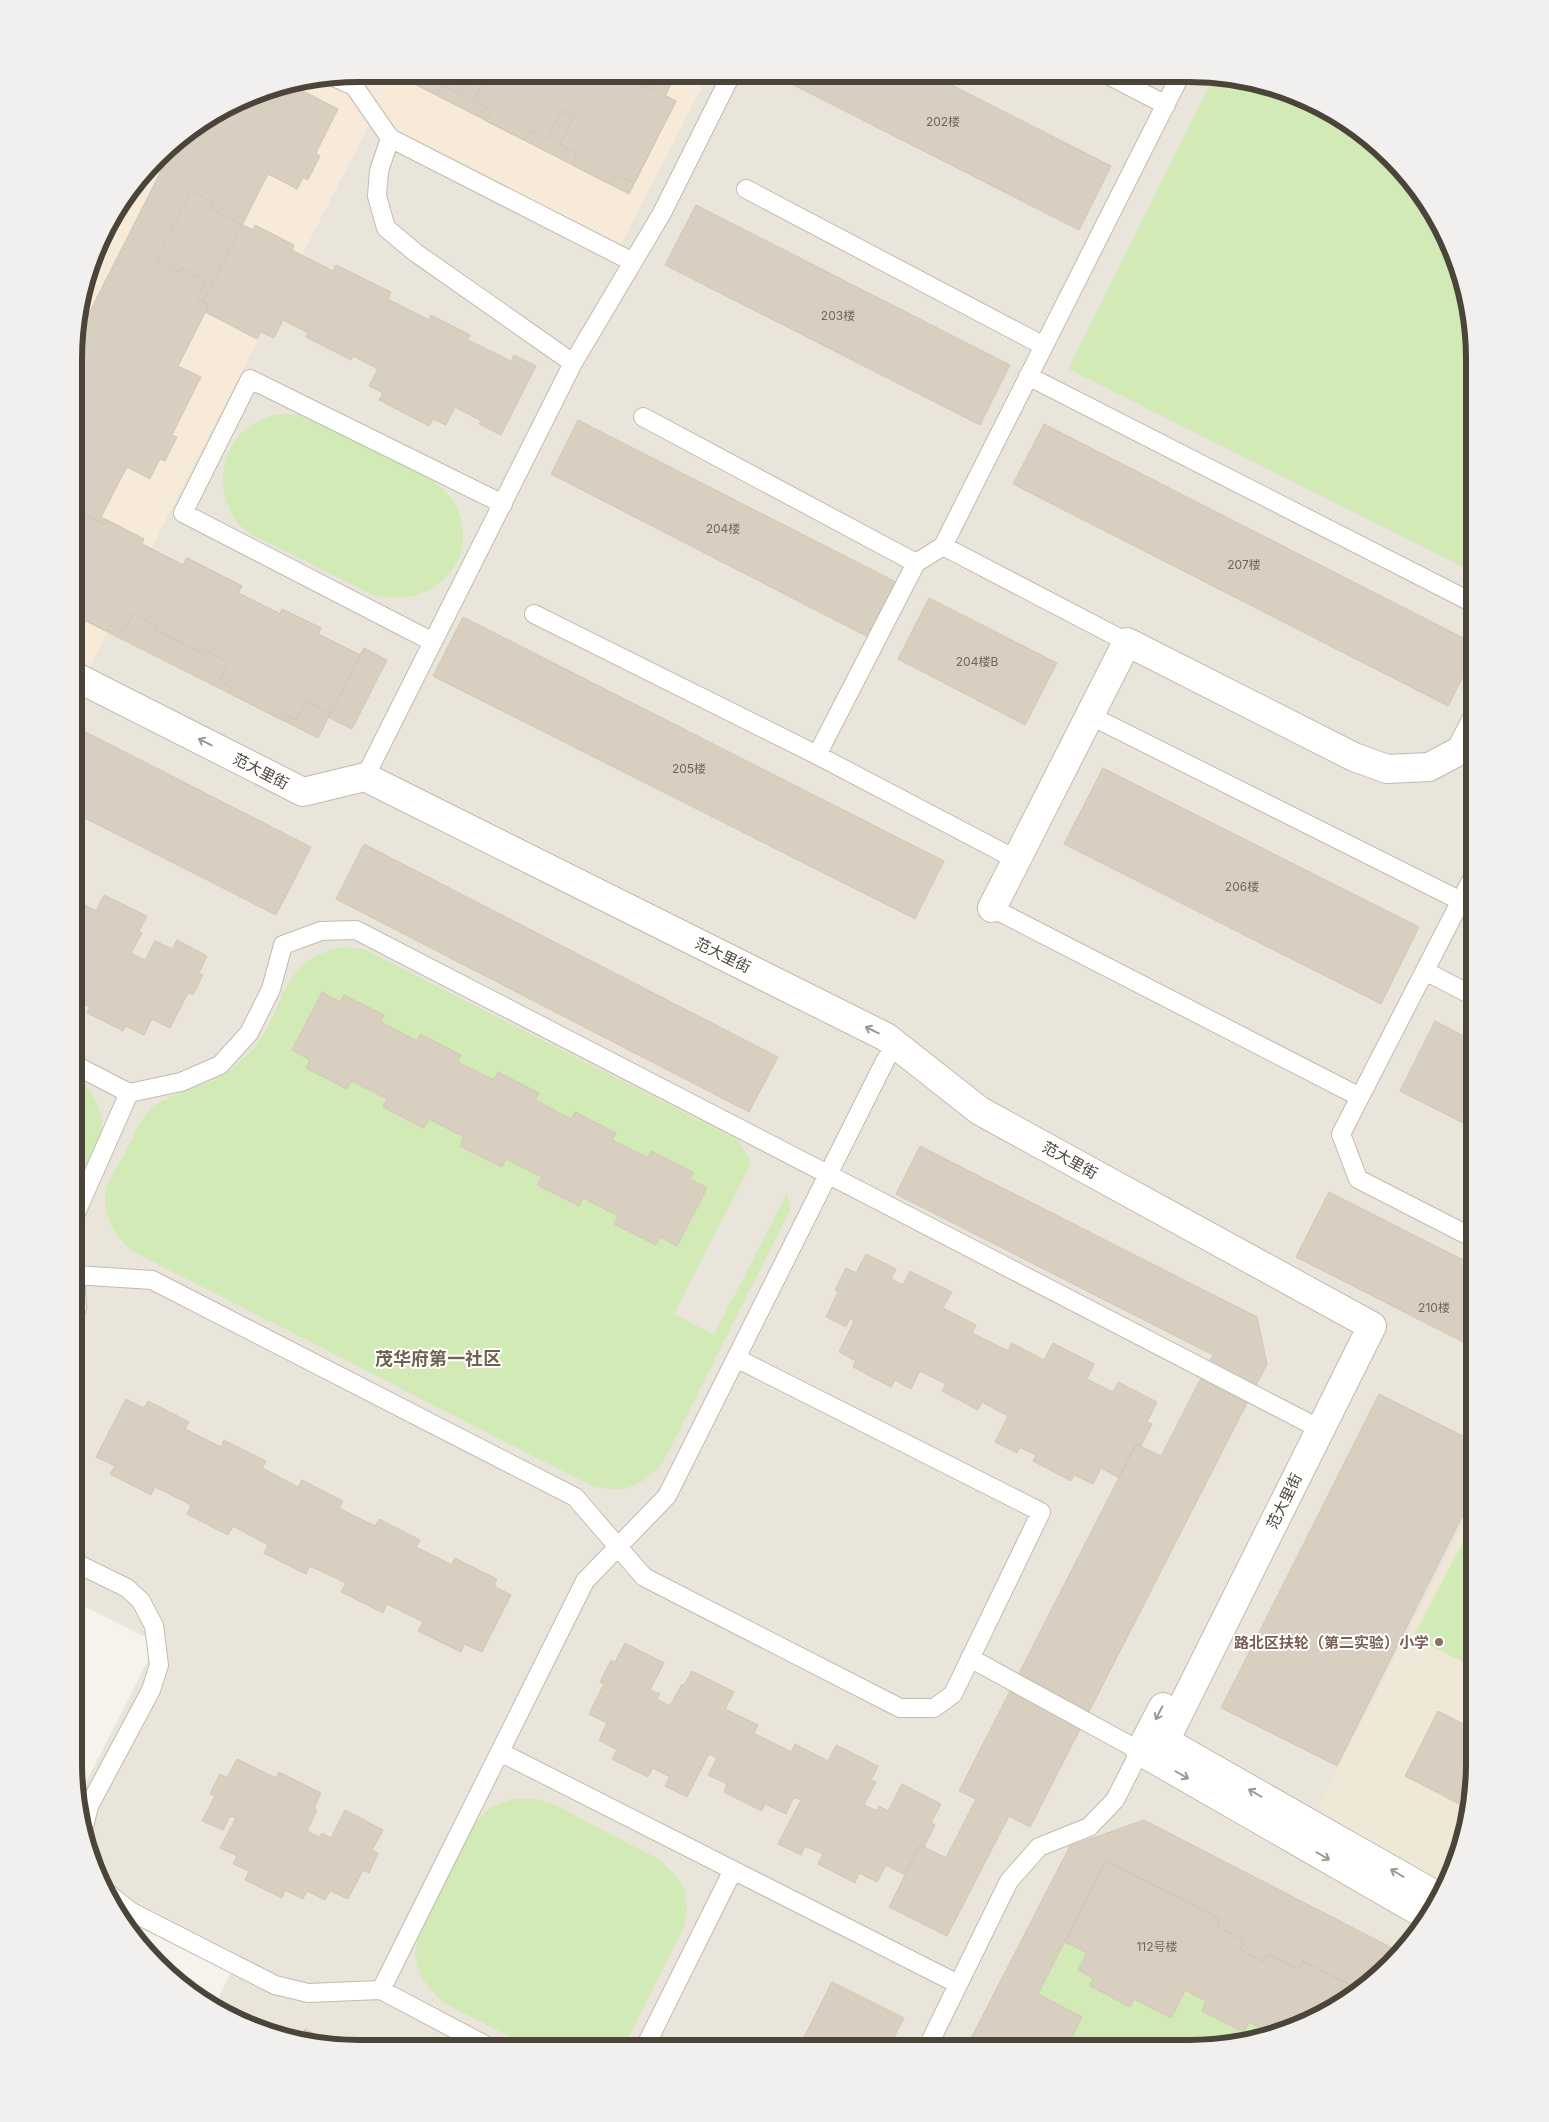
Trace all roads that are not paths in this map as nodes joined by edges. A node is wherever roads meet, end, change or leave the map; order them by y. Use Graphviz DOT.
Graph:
graph roads {
  1 [pos="347,83"];
  2 [pos="727,83"];
  3 [pos="1124,83"];
  4 [pos="1176,83"];
  5 [pos="1166,104"];
  6 [pos="390,138"];
  7 [pos="746,189"];
  8 [pos="633,262"];
  9 [pos="1044,346"];
  10 [pos="573,363"];
  11 [pos="1028,376"];
  12 [pos="644,417"];
  13 [pos="503,504"];
  14 [pos="943,546"];
  15 [pos="916,562"];
  16 [pos="1466,599"];
  17 [pos="534,614"];
  18 [pos="433,642"];
  19 [pos="1127,642"];
  20 [pos="83,681"];
  21 [pos="83,701"];
  22 [pos="1091,716"];
  23 [pos="817,755"];
  24 [pos="1466,755"];
  25 [pos="365,777"];
  26 [pos="1017,860"];
  27 [pos="1466,891"];
  28 [pos="1461,901"];
  29 [pos="992,908"];
  30 [pos="1425,971"];
  31 [pos="1466,992"];
  32 [pos="886,1059"];
  33 [pos="83,1069"];
  34 [pos="129,1093"];
  35 [pos="1360,1097"];
  36 [pos="83,1197"];
  37 [pos="1466,1234"];
  38 [pos="83,1276"];
  39 [pos="736,1358"];
  40 [pos="1320,1429"];
  41 [pos="618,1548"];
  42 [pos="83,1566"];
  43 [pos="970,1658"];
  44 [pos="1165,1741"];
  45 [pos="1140,1751"];
  46 [pos="500,1752"];
  47 [pos="87,1813"];
  48 [pos="733,1870"];
  49 [pos="1433,1894"];
  50 [pos="122,1905"];
  51 [pos="1421,1914"];
  52 [pos="958,1984"];
  53 [pos="381,1990"];
  54 [pos="476,2040"];
  55 [pos="648,2040"];
  56 [pos="931,2040"];
  1 -- 6 [label="lane"];
  2 -- 8 [label="lane"];
  3 -- 5 [label="lane"];
  4 -- 5 [label="lane"];
  5 -- 9 [label="lane"];
  6 -- 8 [label="lane"];
  6 -- 10 [label="lane"];
  7 -- 9 [label="lane"];
  8 -- 10 [label="lane"];
  9 -- 11 [label="lane"];
  10 -- 13 [label="lane"];
  11 -- 14 [label="lane"];
  11 -- 16 [label="lane"];
  12 -- 15 [label="lane"];
  13 -- 18 [label="lane"];
  13 -- 18 [label="lane"];
  14 -- 15 [label="lane"];
  14 -- 19 [label="lane"];
  15 -- 23 [label="lane"];
  17 -- 23 [label="lane"];
  18 -- 25 [label="lane"];
  19 -- 22 [label="street"];
  19 -- 24 [label="street"];
  25 -- 20 [label="street, 范大里街, one-way"];
  21 -- 32 [label="street, 范大里街"];
  22 -- 26 [label="street"];
  22 -- 28 [label="lane"];
  23 -- 26 [label="lane"];
  40 -- 25 [label="street, 范大里街, one-way"];
  26 -- 29 [label="street"];
  27 -- 28 [label="lane"];
  28 -- 30 [label="lane"];
  29 -- 35 [label="lane"];
  30 -- 31 [label="lane"];
  30 -- 35 [label="lane"];
  32 -- 39 [label="lane"];
  32 -- 45 [label="street, 范大里街, one-way"];
  33 -- 34 [label="lane"];
  34 -- 36 [label="lane"];
  34 -- 40 [label="lane"];
  35 -- 37 [label="lane"];
  38 -- 41 [label="lane"];
  39 -- 41 [label="lane"];
  39 -- 43 [label="lane"];
  40 -- 44 [label="street, 范大里街"];
  41 -- 43 [label="lane"];
  41 -- 46 [label="lane"];
  42 -- 47 [label="lane"];
  43 -- 45 [label="lane"];
  44 -- 45 [label="lane"];
  49 -- 44 [label="street, one-way"];
  45 -- 51 [label="street, one-way"];
  45 -- 52 [label="lane"];
  46 -- 48 [label="lane"];
  46 -- 53 [label="lane"];
  48 -- 52 [label="lane"];
  48 -- 55 [label="lane"];
  50 -- 53 [label="lane"];
  52 -- 56 [label="lane"];
  53 -- 54 [label="lane"];
}
